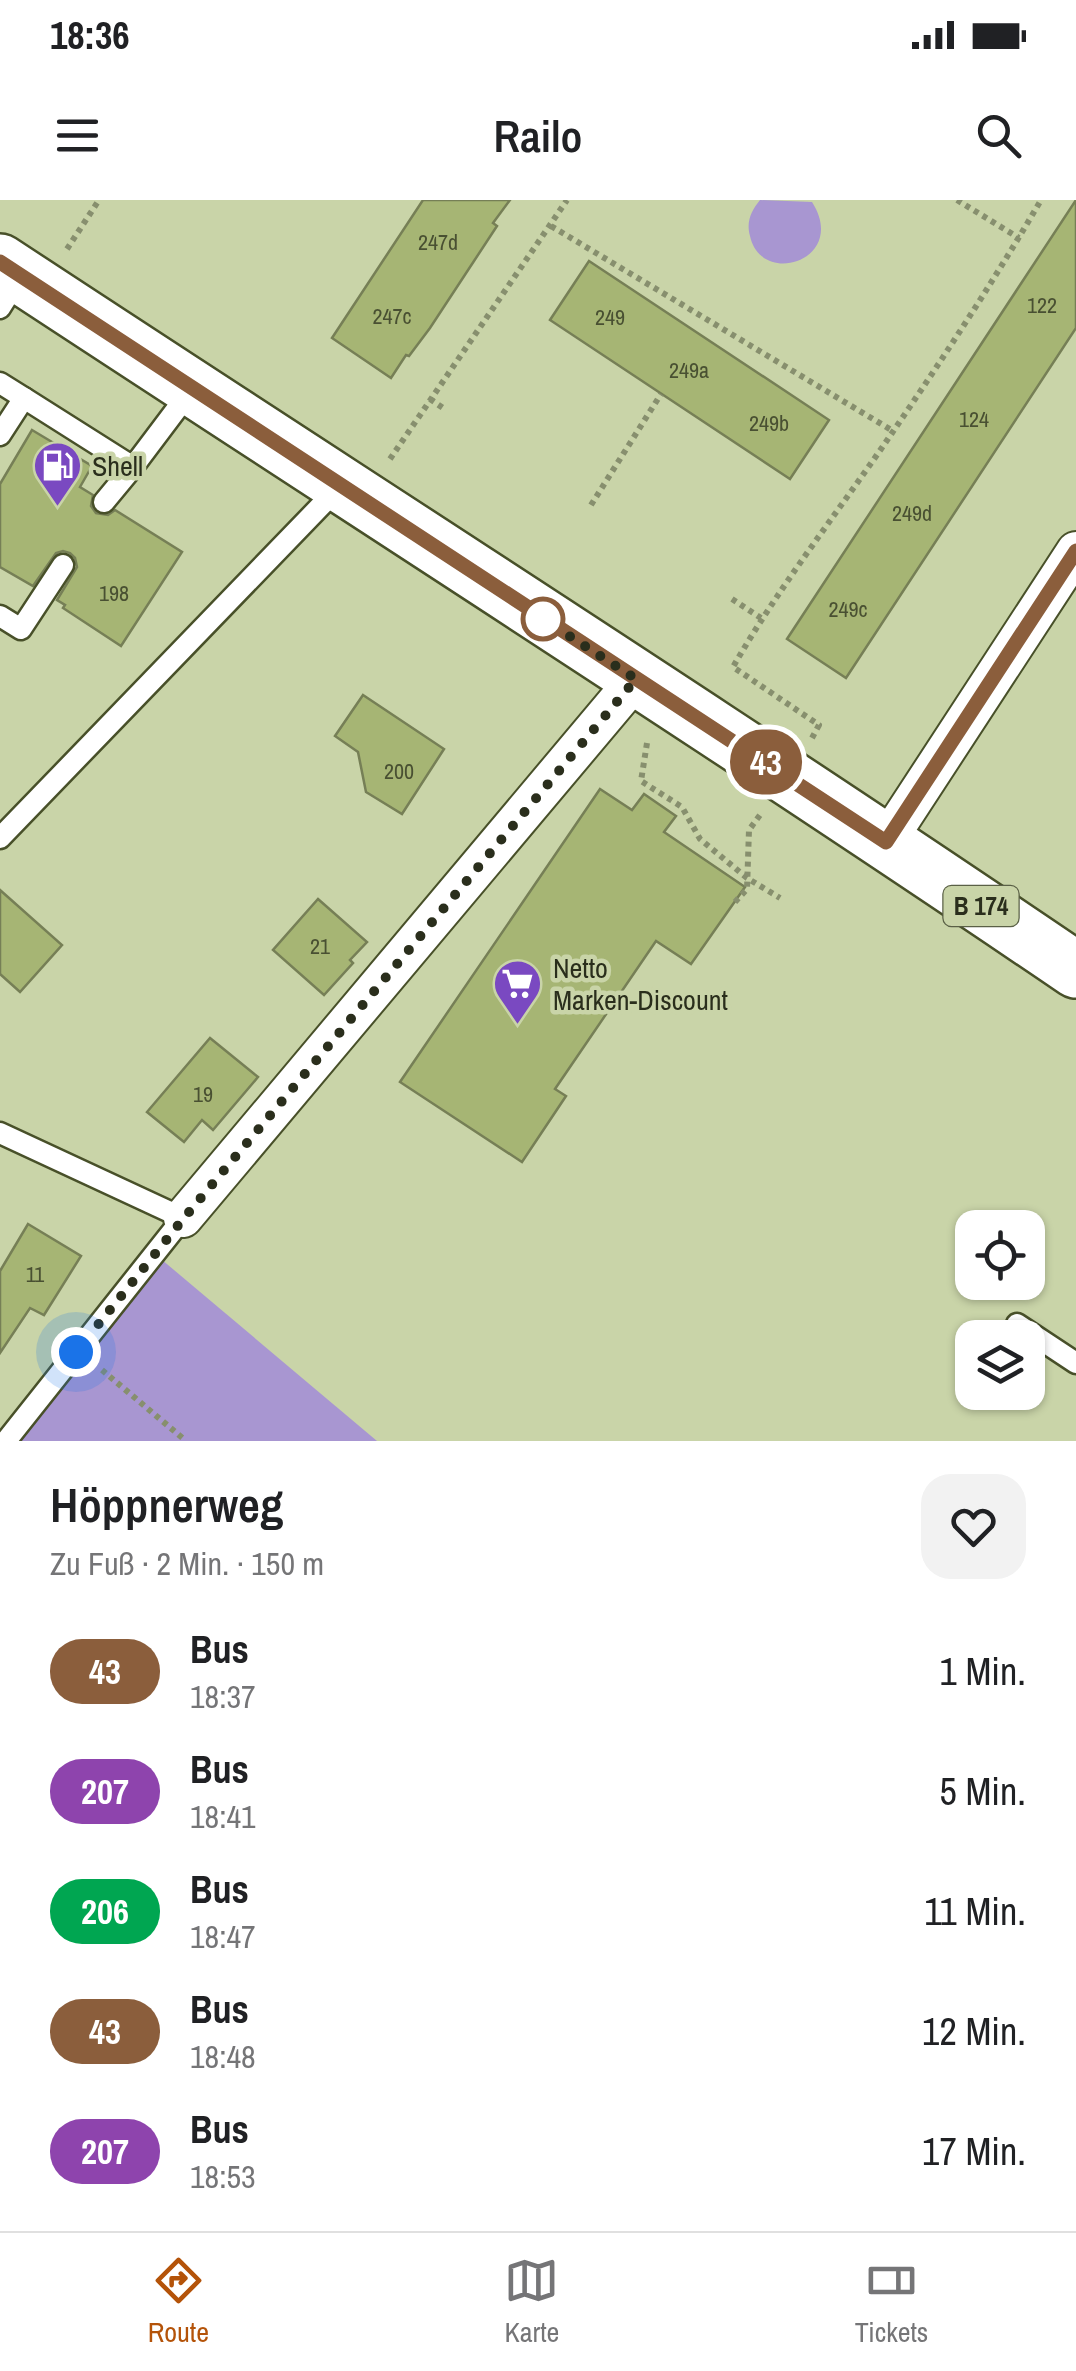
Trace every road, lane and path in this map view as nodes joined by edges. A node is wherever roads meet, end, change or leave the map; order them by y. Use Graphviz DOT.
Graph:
graph roads {
  1 [pos="567,200"];
  2 [pos="957,200"];
  3 [pos="1041,200"];
  4 [pos="551,226"];
  5 [pos="1019,238"];
  6 [pos="7,282"];
  7 [pos="0,383"];
  8 [pos="192,388"];
  9 [pos="661,394"];
  10 [pos="24,398"];
  11 [pos="430,400"];
  12 [pos="446,410"];
  13 [pos="894,431"];
  14 [pos="0,435"];
  15 [pos="133,467"];
  16 [pos="351,493"];
  17 [pos="104,502"];
  18 [pos="591,505"];
  19 [pos="1076,550"];
  20 [pos="64,565"];
  21 [pos="732,598"];
  22 [pos="0,616"];
  23 [pos="761,618"];
  24 [pos="623,696"];
  25 [pos="788,776"];
  26 [pos="0,838"];
  27 [pos="886,842"];
  28 [pos="747,878"];
  29 [pos="780,898"];
  30 [pos="735,902"];
  31 [pos="1076,970"];
  32 [pos="0,1132"];
  33 [pos="184,1218"];
  34 [pos="1045,1343"];
  35 [pos="76,1352"];
  36 [pos="1076,1363"];
  37 [pos="6,1441"];
  38 [pos="186,1441"];
  1 -- 4 [label="path"];
  2 -- 5 [label="path"];
  3 -- 5 [label="path"];
  4 -- 11 [label="path"];
  4 -- 13 [label="path"];
  5 -- 13 [label="path"];
  6 -- 8 [label="main road, B 174"];
  7 -- 10 [label="lane"];
  8 -- 15 [label="lane"];
  8 -- 16 [label="main road, B 174"];
  9 -- 18 [label="path"];
  10 -- 14 [label="lane"];
  10 -- 15 [label="lane"];
  11 -- 12 [label="path"];
  11 -- 16 [label="path"];
  13 -- 23 [label="path"];
  15 -- 17 [label="lane"];
  16 -- 24 [label="main road, B 174"];
  16 -- 26 [label="lane"];
  19 -- 27 [label="street"];
  20 -- 22 [label="lane"];
  21 -- 23 [label="path"];
  23 -- 25 [label="path"];
  24 -- 25 [label="main road, B 174"];
  24 -- 28 [label="path"];
  24 -- 33 [label="street"];
  25 -- 27 [label="main road, B 174"];
  25 -- 28 [label="path"];
  27 -- 31 [label="main road, B 174"];
  28 -- 29 [label="path"];
  28 -- 30 [label="path"];
  32 -- 33 [label="lane"];
  33 -- 35 [label="lane"];
  34 -- 36 [label="lane"];
  35 -- 37 [label="lane"];
  35 -- 38 [label="path"];
}
